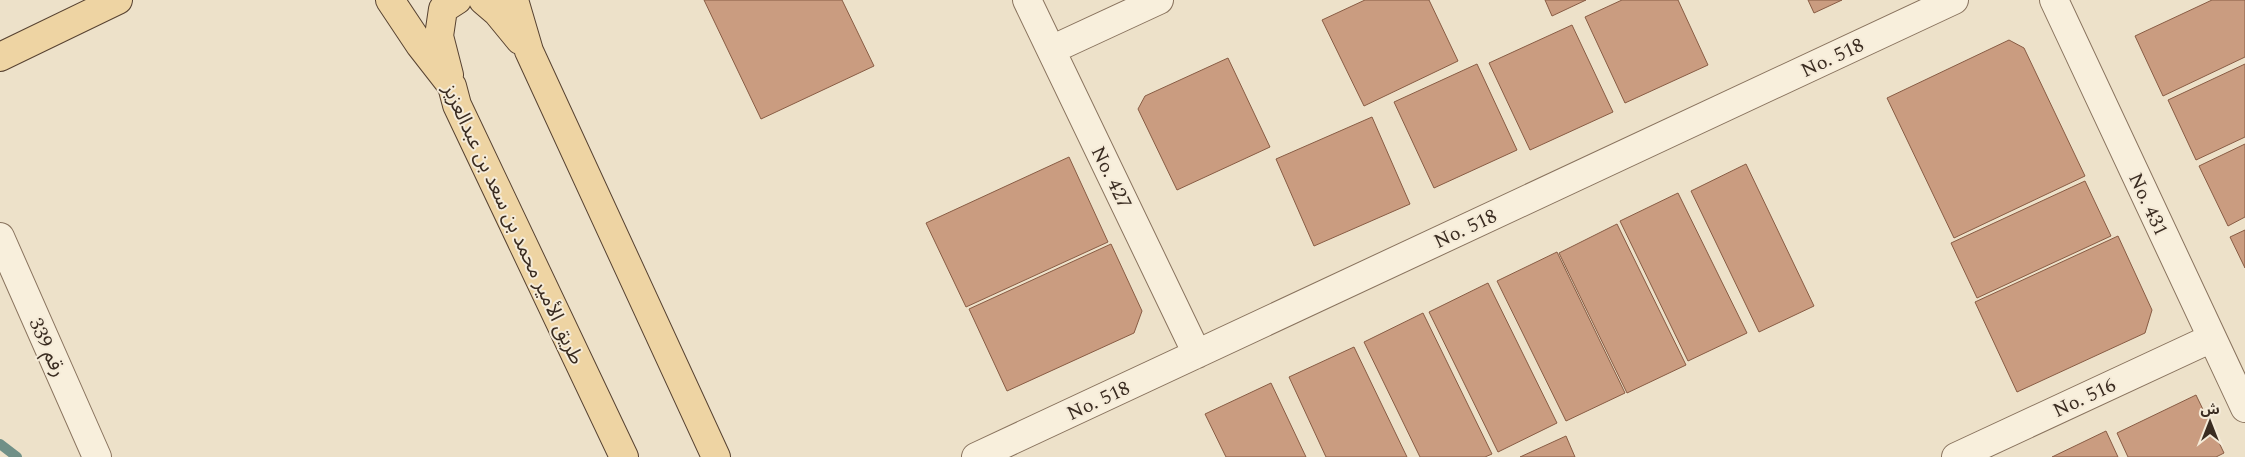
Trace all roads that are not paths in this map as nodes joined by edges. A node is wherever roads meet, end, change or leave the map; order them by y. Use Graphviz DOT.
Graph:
graph roads {
  1 [pos="118,0"];
  2 [pos="390,0"];
  3 [pos="457,0"];
  4 [pos="483,0"];
  5 [pos="514,0"];
  6 [pos="1027,0"];
  7 [pos="1159,0"];
  8 [pos="1954,0"];
  9 [pos="2054,0"];
  10 [pos="1051,50"];
  11 [pos="529,51"];
  12 [pos="0,57"];
  13 [pos="452,86"];
  14 [pos="0,236"];
  15 [pos="2212,338"];
  16 [pos="1197,354"];
  17 [pos="2245,408"];
  18 [pos="97,457"];
  19 [pos="624,457"];
  20 [pos="716,457"];
  21 [pos="976,457"];
  22 [pos="1956,457"];
  1 -- 12 [label="main road"];
  2 -- 13 [label="main road, طريق الأمير محمد بن سعد بن عبدالعزيز"];
  3 -- 13 [label="main road"];
  4 -- 11 [label="main road"];
  5 -- 11 [label="main road"];
  6 -- 10 [label="street, No. 427"];
  7 -- 10 [label="street"];
  8 -- 16 [label="street, No. 518"];
  9 -- 15 [label="street, No. 431"];
  10 -- 16 [label="street, No. 427"];
  11 -- 20 [label="main road"];
  13 -- 19 [label="main road, طريق الأمير محمد بن سعد بن عبدالعزيز"];
  14 -- 18 [label="street, رقم 339"];
  15 -- 17 [label="street, No. 431"];
  15 -- 22 [label="street, No. 516"];
  16 -- 21 [label="street, No. 518"];
}
